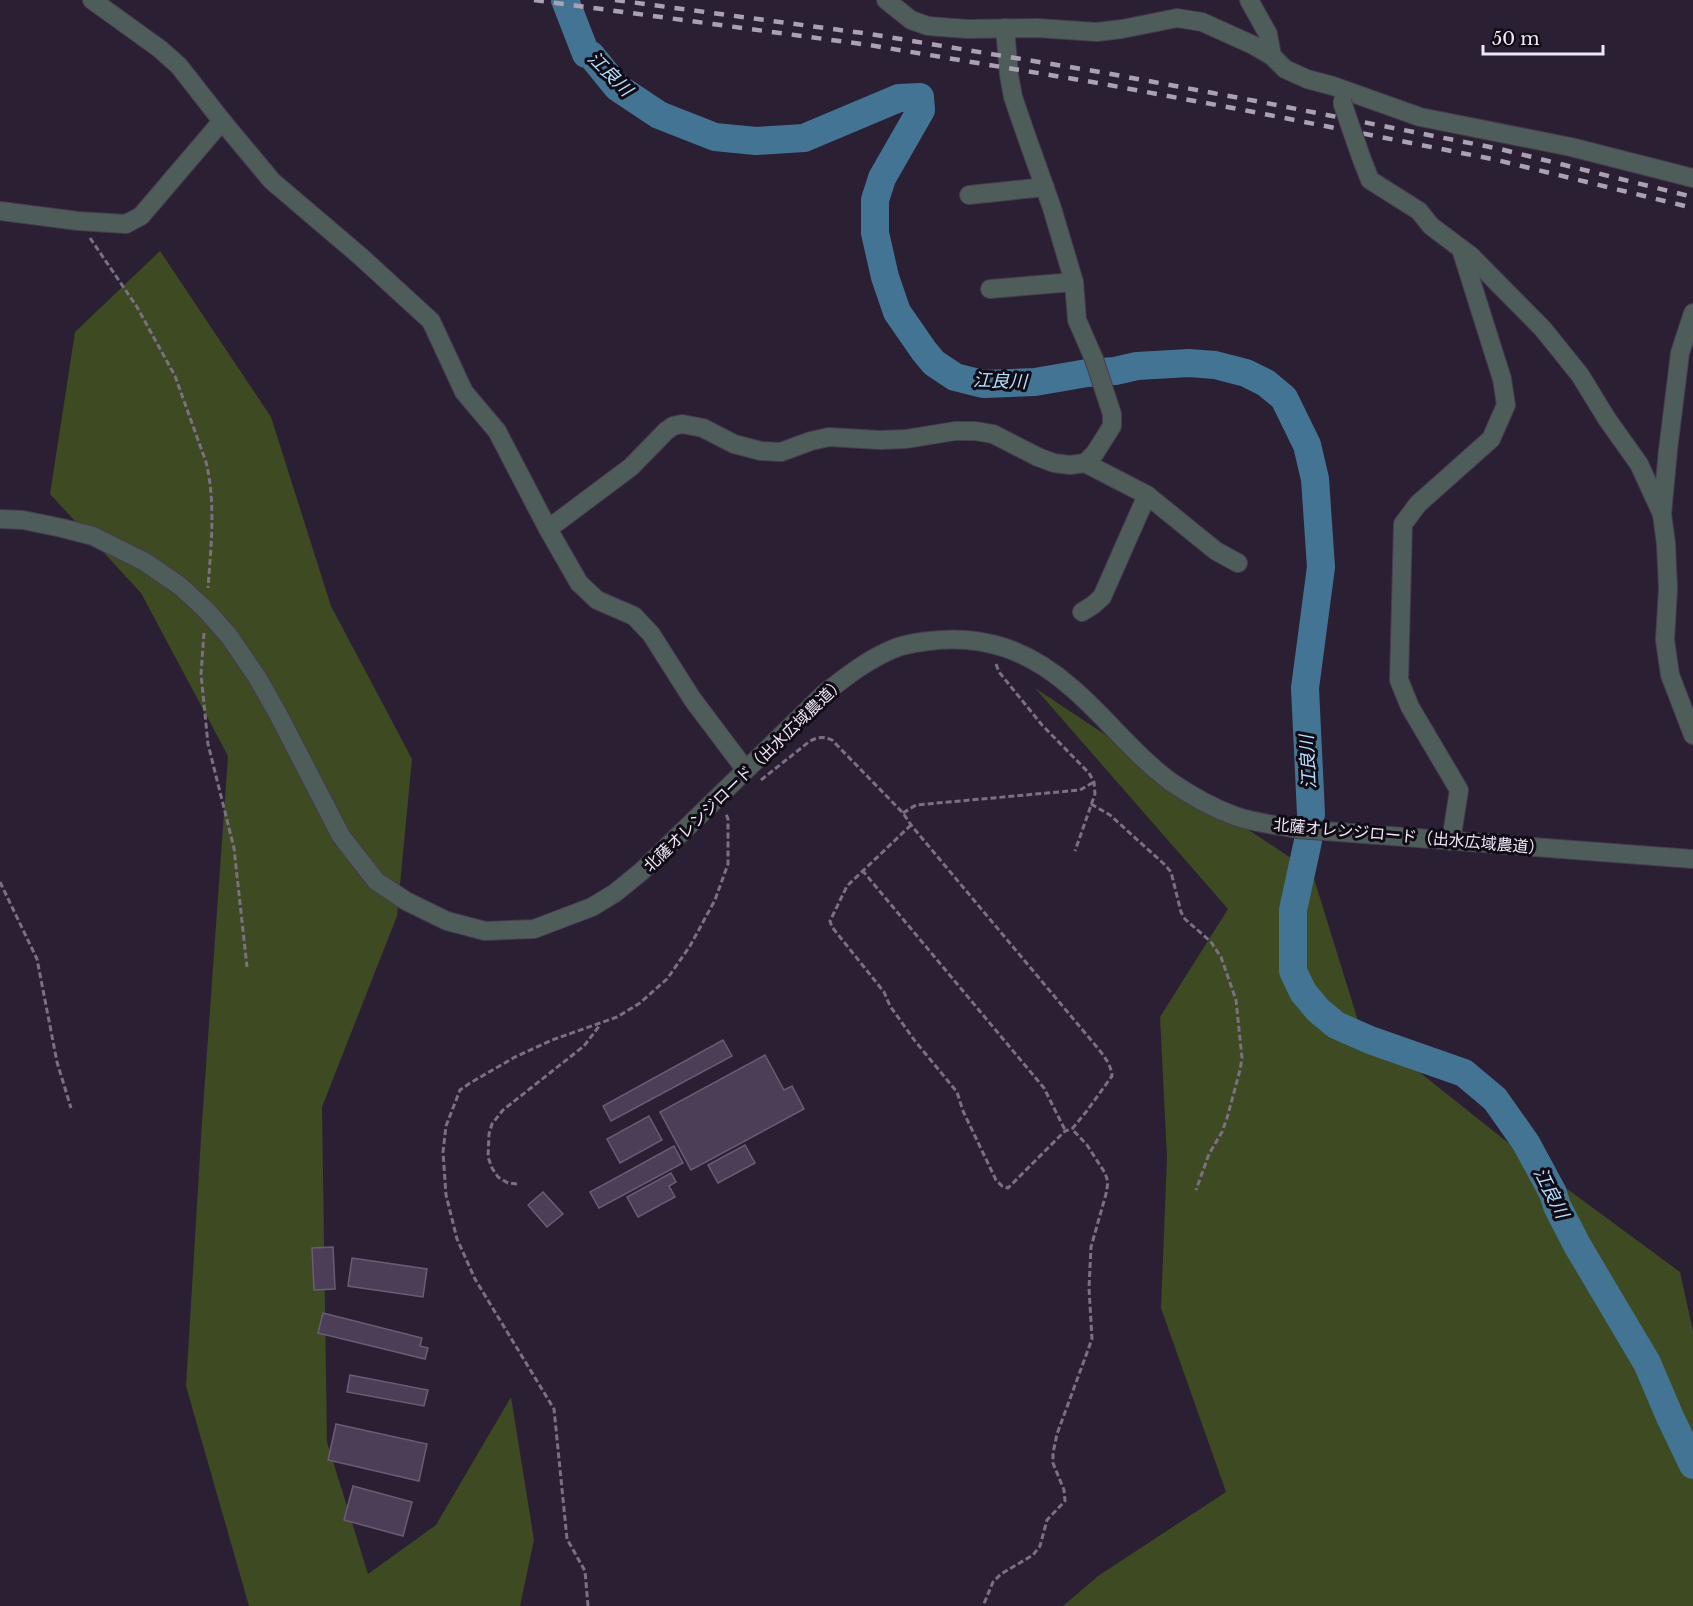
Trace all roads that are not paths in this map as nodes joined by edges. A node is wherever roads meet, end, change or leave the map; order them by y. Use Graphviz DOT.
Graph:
graph roads {
  1 [pos="92,0"];
  2 [pos="886,0"];
  3 [pos="1249,0"];
  4 [pos="1005,28"];
  5 [pos="1272,56"];
  6 [pos="1337,94"];
  7 [pos="222,122"];
  8 [pos="1693,178"];
  9 [pos="1045,187"];
  10 [pos="969,195"];
  11 [pos="0,211"];
  12 [pos="1461,249"];
  13 [pos="1074,282"];
  14 [pos="990,289"];
  15 [pos="1693,313"];
  16 [pos="1085,464"];
  17 [pos="1147,495"];
  18 [pos="1662,514"];
  19 [pos="0,519"];
  20 [pos="548,529"];
  21 [pos="1238,563"];
  22 [pos="1082,612"];
  23 [pos="1693,735"];
  24 [pos="745,769"];
  25 [pos="1451,841"];
  26 [pos="1693,859"];
  1 -- 7 [label="street"];
  2 -- 4 [label="street"];
  3 -- 5 [label="street"];
  4 -- 5 [label="street"];
  4 -- 9 [label="street"];
  5 -- 6 [label="street"];
  6 -- 8 [label="street"];
  6 -- 12 [label="street, bridge"];
  7 -- 11 [label="street"];
  7 -- 20 [label="street"];
  9 -- 10 [label="street"];
  9 -- 13 [label="street"];
  12 -- 18 [label="street"];
  12 -- 25 [label="street"];
  13 -- 14 [label="street"];
  13 -- 16 [label="street"];
  15 -- 18 [label="street"];
  16 -- 17 [label="street"];
  16 -- 20 [label="street"];
  17 -- 21 [label="street"];
  17 -- 22 [label="street"];
  18 -- 23 [label="street"];
  19 -- 24 [label="street, 北薩オレンジロード（出水広域農道）"];
  20 -- 24 [label="street"];
  24 -- 25 [label="street, 北薩オレンジロード（出水広域農道）"];
  25 -- 26 [label="street, 北薩オレンジロード（出水広域農道）"];
}
